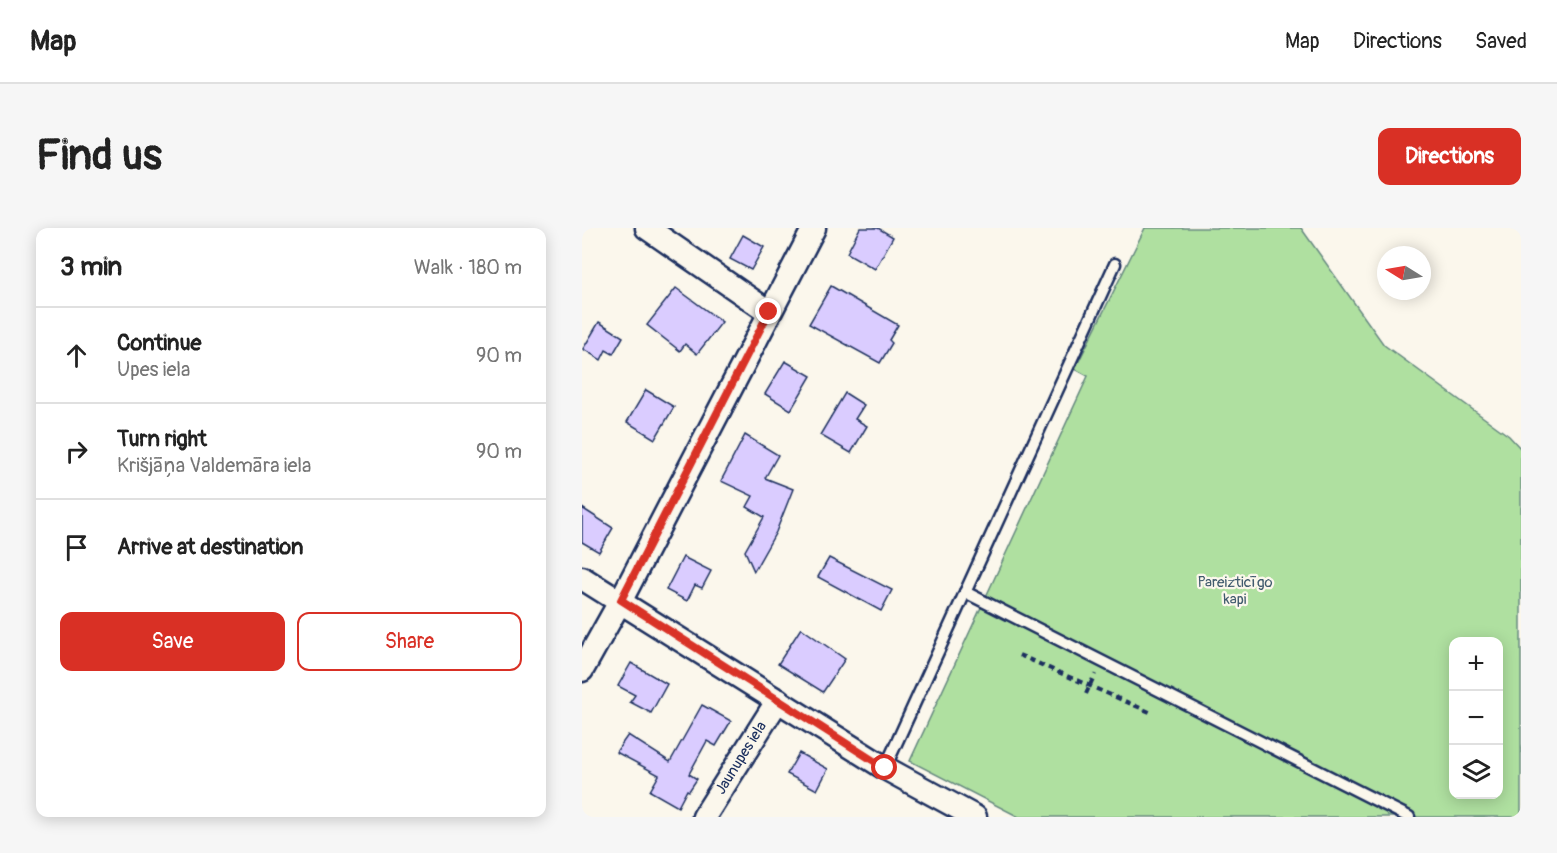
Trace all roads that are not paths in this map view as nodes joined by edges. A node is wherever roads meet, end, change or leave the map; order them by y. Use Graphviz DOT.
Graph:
graph roads {
  1 [pos="648,228"];
  2 [pos="814,228"];
  3 [pos="1115,264"];
  4 [pos="769,312"];
  5 [pos="582,578"];
  6 [pos="965,592"];
  7 [pos="621,600"];
  8 [pos="582,670"];
  9 [pos="778,700"];
  10 [pos="885,768"];
  11 [pos="704,817"];
  12 [pos="975,817"];
  13 [pos="1409,817"];
  1 -- 4 [label="street"];
  2 -- 4 [label="street"];
  3 -- 6 [label="lane"];
  4 -- 7 [label="street"];
  5 -- 7 [label="street"];
  6 -- 10 [label="lane"];
  6 -- 13 [label="lane"];
  7 -- 8 [label="street"];
  7 -- 9 [label="street"];
  9 -- 10 [label="street"];
  9 -- 11 [label="street, Jaunupes iela"];
  10 -- 12 [label="street"];
}
